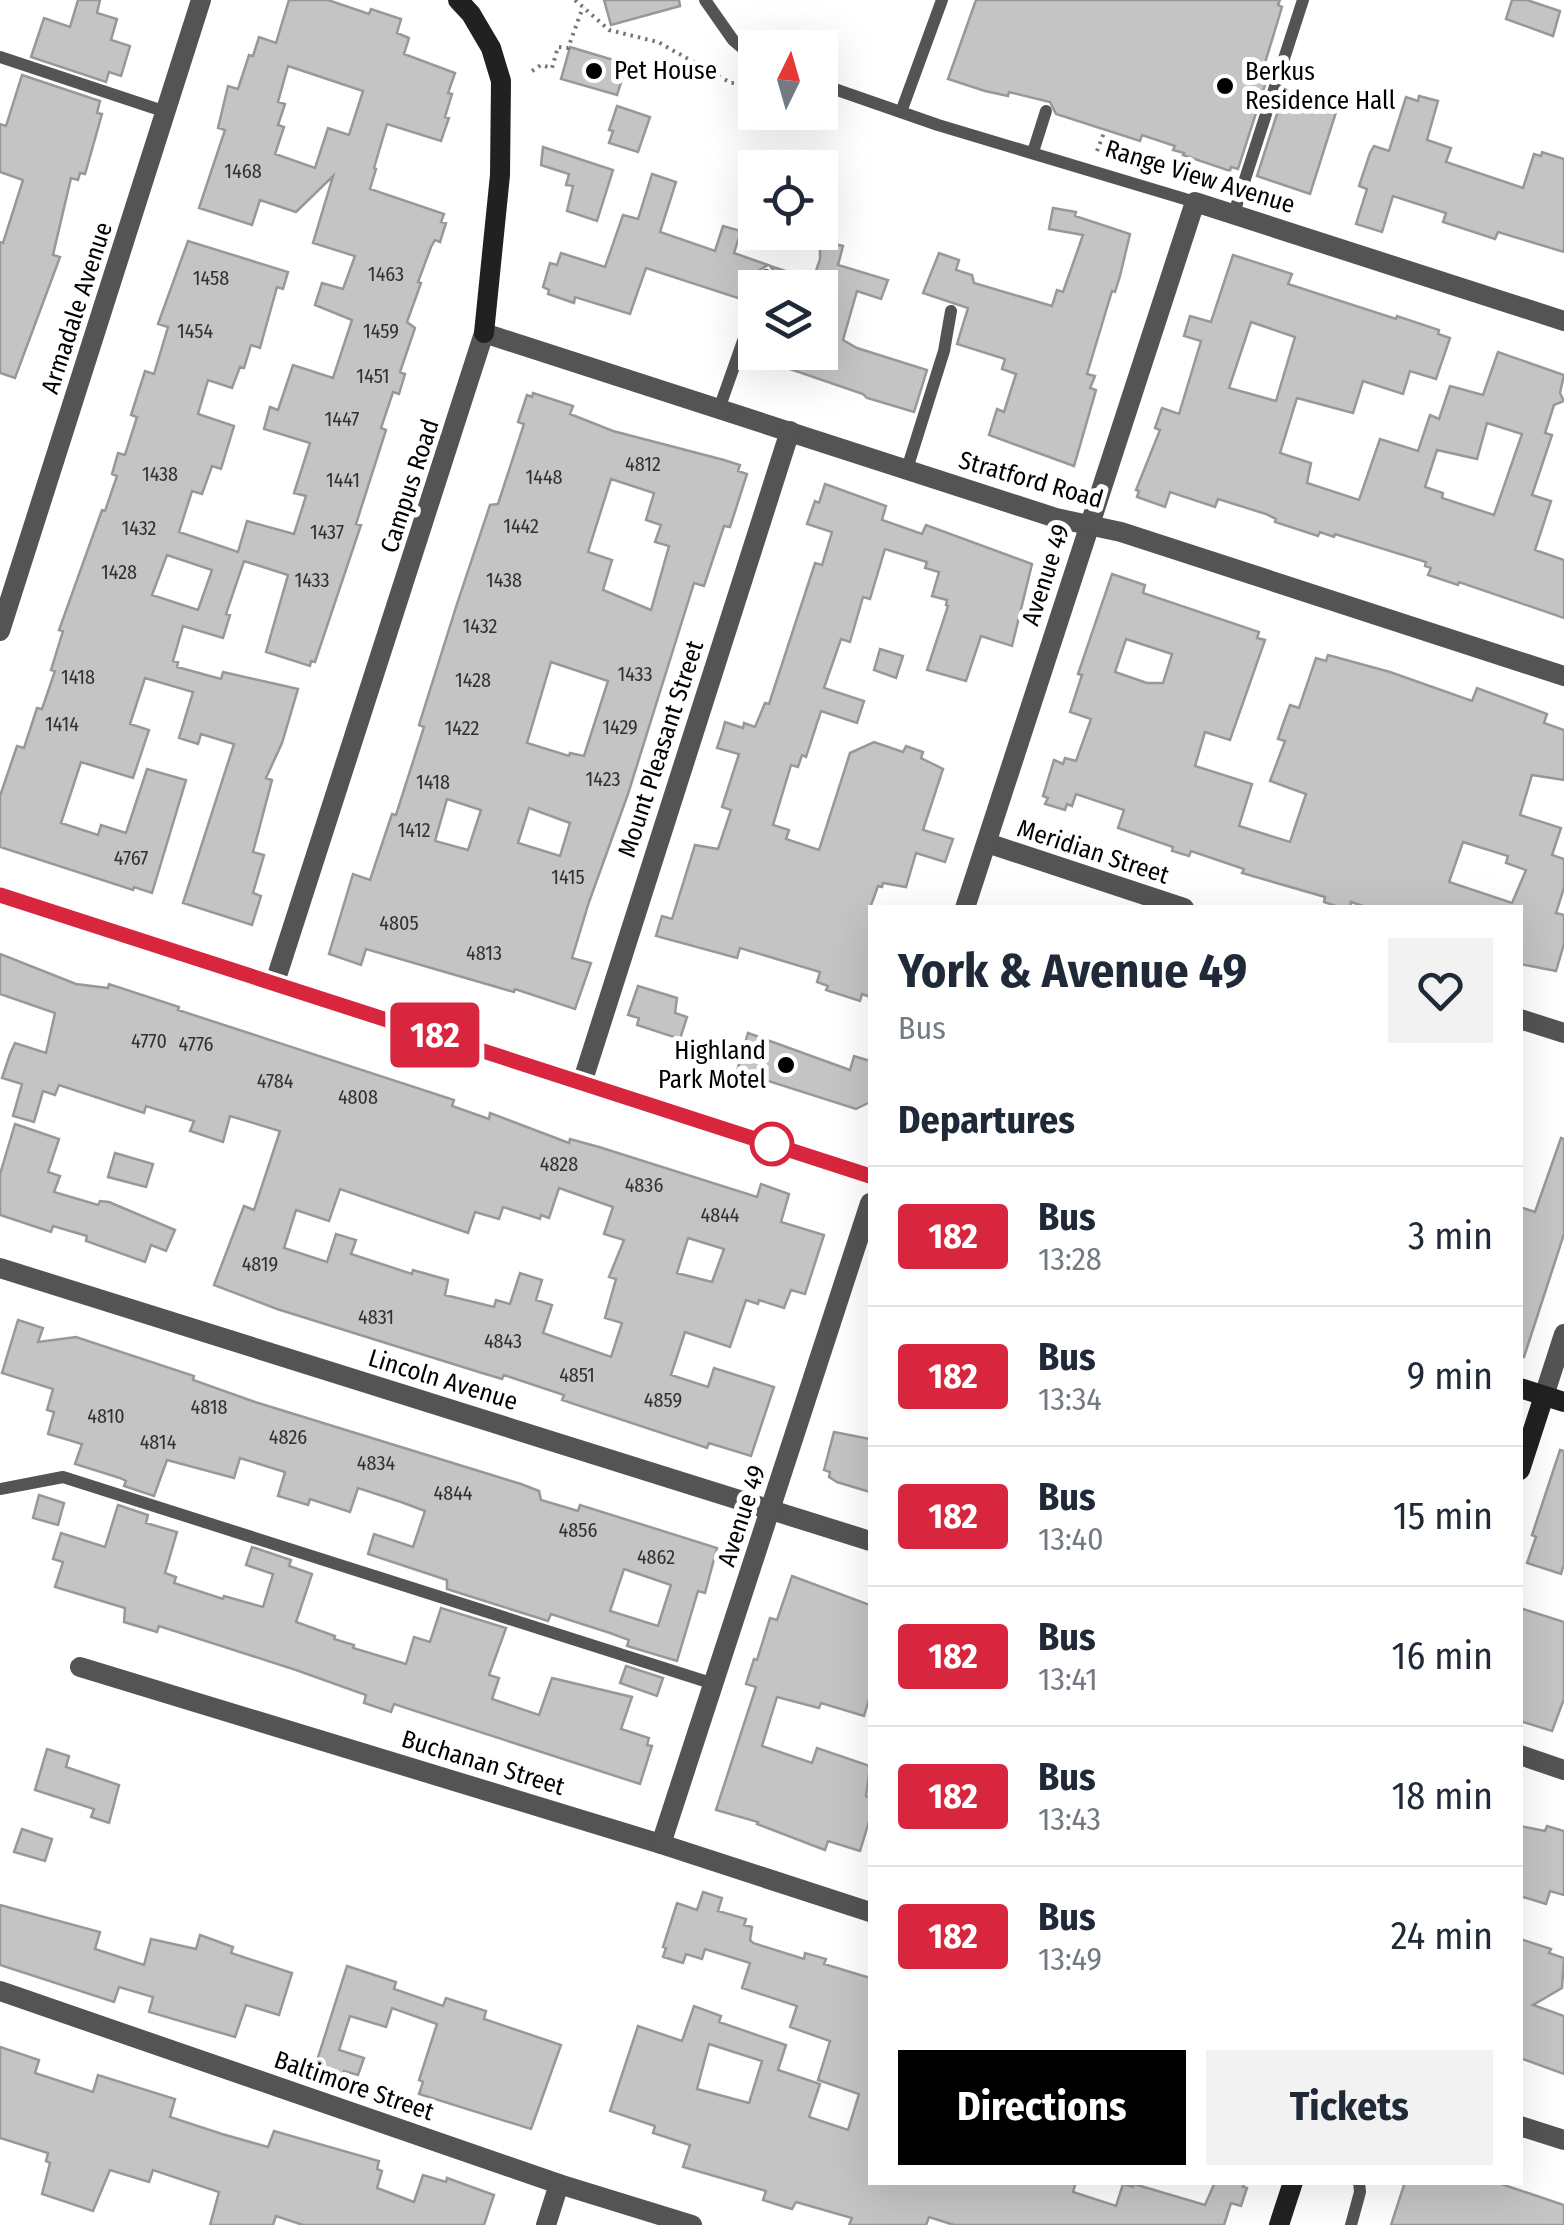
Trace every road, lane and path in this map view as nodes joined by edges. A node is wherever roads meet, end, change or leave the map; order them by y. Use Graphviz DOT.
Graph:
graph roads {
  1 [pos="201,0"];
  2 [pos="458,0"];
  3 [pos="575,0"];
  4 [pos="705,0"];
  5 [pos="942,0"];
  6 [pos="1304,0"];
  7 [pos="582,7"];
  8 [pos="738,44"];
  9 [pos="0,57"];
  10 [pos="532,70"];
  11 [pos="738,83"];
  12 [pos="838,90"];
  13 [pos="1046,111"];
  14 [pos="166,112"];
  15 [pos="901,112"];
  16 [pos="1105,130"];
  17 [pos="1033,152"];
  18 [pos="1097,152"];
  19 [pos="1195,202"];
  20 [pos="1234,214"];
  21 [pos="951,312"];
  22 [pos="1564,320"];
  23 [pos="484,334"];
  24 [pos="738,355"];
  25 [pos="719,409"];
  26 [pos="790,431"];
  27 [pos="906,469"];
  28 [pos="1088,525"];
  29 [pos="0,631"];
  30 [pos="1564,676"];
  31 [pos="987,843"];
  32 [pos="0,895"];
  33 [pos="966,905"];
  34 [pos="1175,905"];
  35 [pos="276,982"];
  36 [pos="1523,1020"];
  37 [pos="1564,1033"];
  38 [pos="582,1082"];
  39 [pos="868,1175"];
  40 [pos="868,1209"];
  41 [pos="0,1268"];
  42 [pos="1564,1334"];
  43 [pos="1523,1389"];
  44 [pos="1554,1399"];
  45 [pos="1523,1464"];
  46 [pos="0,1489"];
  47 [pos="770,1509"];
  48 [pos="868,1541"];
  49 [pos="80,1667"];
  50 [pos="714,1684"];
  51 [pos="1523,1756"];
  52 [pos="1564,1770"];
  53 [pos="661,1844"];
  54 [pos="868,1911"];
  55 [pos="0,1991"];
  56 [pos="1523,2127"];
  57 [pos="1564,2140"];
  58 [pos="560,2184"];
  59 [pos="1292,2185"];
  60 [pos="1359,2185"];
  61 [pos="546,2225"];
  62 [pos="692,2225"];
  63 [pos="1279,2225"];
  64 [pos="1352,2225"];
  1 -- 14 [label="street, Armadale Avenue"];
  2 -- 23 [label="main road, Campus Road"];
  3 -- 7 [label="path"];
  4 -- 8 [label="lane"];
  5 -- 15 [label="lane"];
  6 -- 20 [label="lane"];
  7 -- 10 [label="path"];
  7 -- 11 [label="path"];
  9 -- 14 [label="lane"];
  12 -- 15 [label="lane, Range View Avenue"];
  13 -- 17 [label="lane"];
  14 -- 29 [label="street, Armadale Avenue"];
  15 -- 17 [label="lane, Range View Avenue"];
  16 -- 18 [label="path"];
  17 -- 19 [label="lane, Range View Avenue"];
  19 -- 20 [label="street, Range View Avenue"];
  19 -- 28 [label="street, Avenue 49"];
  20 -- 22 [label="street, Range View Avenue"];
  21 -- 27 [label="lane"];
  23 -- 25 [label="street, Stratford Road"];
  23 -- 35 [label="street, Campus Road"];
  24 -- 25 [label="lane"];
  25 -- 26 [label="street, Stratford Road"];
  26 -- 27 [label="street, Stratford Road"];
  26 -- 38 [label="street, Mount Pleasant Street"];
  27 -- 28 [label="street, Stratford Road"];
  28 -- 30 [label="street, Stratford Road"];
  28 -- 31 [label="street, Avenue 49"];
  31 -- 33 [label="street, Avenue 49"];
  31 -- 34 [label="street, Meridian Street"];
  32 -- 35 [label="main road"];
  35 -- 38 [label="main road"];
  36 -- 37 [label="street"];
  38 -- 39 [label="main road"];
  40 -- 47 [label="street, Avenue 49"];
  41 -- 47 [label="street, Lincoln Avenue"];
  42 -- 44 [label="street"];
  43 -- 44 [label="main road"];
  44 -- 45 [label="main road"];
  46 -- 50 [label="lane"];
  47 -- 48 [label="street, Lincoln Avenue"];
  47 -- 50 [label="street, Avenue 49"];
  49 -- 53 [label="street, Buchanan Street"];
  50 -- 53 [label="street, Avenue 49"];
  51 -- 52 [label="street"];
  53 -- 54 [label="street, Buchanan Street"];
  55 -- 58 [label="street, Baltimore Street"];
  56 -- 57 [label="street"];
  58 -- 61 [label="street"];
  58 -- 62 [label="street, Baltimore Street"];
  59 -- 63 [label="main road"];
  60 -- 64 [label="lane"];
}
